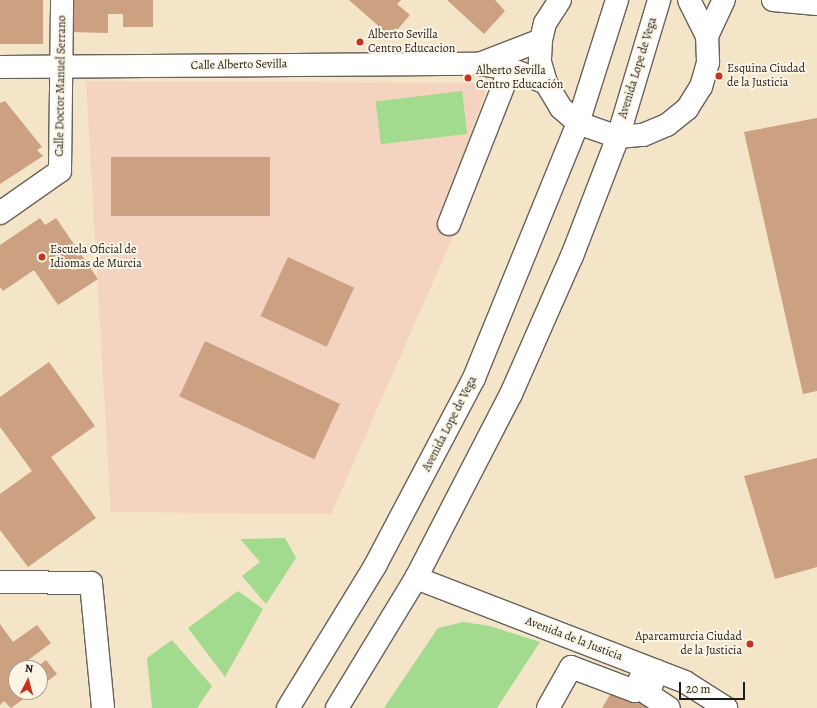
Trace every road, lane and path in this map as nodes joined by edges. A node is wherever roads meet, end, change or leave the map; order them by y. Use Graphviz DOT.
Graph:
graph roads {
  1 [pos="62,0"];
  2 [pos="617,0"];
  3 [pos="658,0"];
  4 [pos="724,0"];
  5 [pos="774,0"];
  6 [pos="697,1"];
  7 [pos="555,3"];
  8 [pos="817,4"];
  9 [pos="707,36"];
  10 [pos="541,40"];
  11 [pos="479,64"];
  12 [pos="0,67"];
  13 [pos="62,67"];
  14 [pos="510,70"];
  15 [pos="546,83"];
  16 [pos="578,123"];
  17 [pos="618,137"];
  18 [pos="0,213"];
  19 [pos="449,224"];
  20 [pos="416,578"];
  21 [pos="0,582"];
  22 [pos="651,669"];
  23 [pos="103,708"];
  24 [pos="288,708"];
  25 [pos="336,708"];
  26 [pos="548,708"];
  27 [pos="669,708"];
  28 [pos="726,708"];
  1 -- 13 [label="main road, Calle Doctor Manuel Serrano"];
  2 -- 16 [label="main road, Avenida Lope de Vega"];
  3 -- 17 [label="main road, Avenida Lope de Vega"];
  4 -- 9 [label="main road"];
  5 -- 8 [label="main road"];
  6 -- 9 [label="main road, Avenida Lope de Vega"];
  7 -- 10 [label="main road, Avenida Lope de Vega"];
  9 -- 17 [label="main road, Avenida Lope de Vega"];
  10 -- 11 [label="main road, Calle Alberto Sevilla"];
  10 -- 15 [label="main road, Avenida Lope de Vega"];
  11 -- 13 [label="main road, Calle Alberto Sevilla"];
  11 -- 14 [label="main road, Calle Alberto Sevilla"];
  12 -- 13 [label="main road, Calle Alberto Sevilla"];
  13 -- 18 [label="main road, Calle Doctor Manuel Serrano"];
  14 -- 15 [label="main road, Calle Alberto Sevilla"];
  14 -- 19 [label="main road"];
  15 -- 16 [label="main road, Avenida Lope de Vega"];
  16 -- 17 [label="main road, Avenida Lope de Vega"];
  16 -- 24 [label="main road, Avenida Lope de Vega"];
  17 -- 20 [label="main road, Avenida Lope de Vega"];
  20 -- 22 [label="main road, Avenida de la Justicia"];
  20 -- 25 [label="main road, Avenida Lope de Vega"];
  21 -- 23 [label="main road"];
  22 -- 26 [label="main road"];
  22 -- 27 [label="main road"];
  22 -- 28 [label="main road, Avenida de la Justicia"];
}
